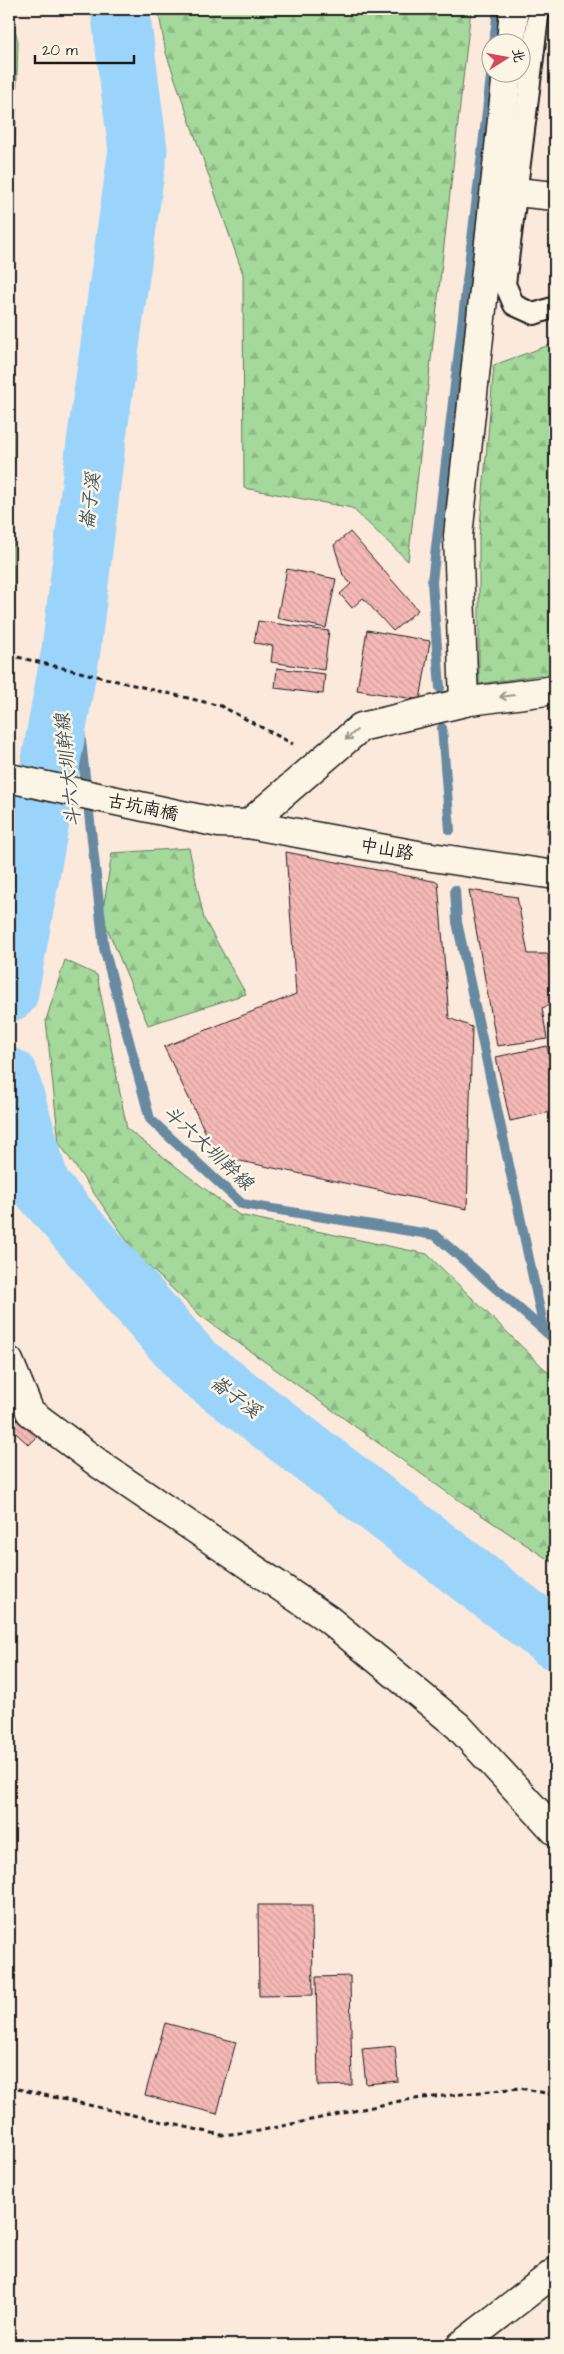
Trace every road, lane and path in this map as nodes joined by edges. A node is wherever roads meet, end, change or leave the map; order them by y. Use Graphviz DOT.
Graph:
graph roads {
  1 [pos="514,9"];
  2 [pos="539,9"];
  3 [pos="511,32"];
  4 [pos="506,82"];
  5 [pos="516,192"];
  6 [pos="555,196"];
  7 [pos="555,307"];
  8 [pos="9,655"];
  9 [pos="555,690"];
  10 [pos="464,702"];
  11 [pos="323,759"];
  12 [pos="9,778"];
  13 [pos="219,823"];
  14 [pos="248,824"];
  15 [pos="555,875"];
  16 [pos="9,1361"];
  17 [pos="555,1831"];
  18 [pos="9,2087"];
  19 [pos="555,2095"];
  20 [pos="555,2272"];
  21 [pos="461,2345"];
  1 -- 3 [label="street"];
  2 -- 5 [label="lane"];
  4 -- 10 [label="street"];
  5 -- 6 [label="street"];
  5 -- 7 [label="lane"];
  8 -- 11 [label="path"];
  9 -- 10 [label="street, one-way"];
  10 -- 11 [label="street, one-way"];
  11 -- 14 [label="street"];
  12 -- 13 [label="street, 古坑南橋"];
  13 -- 14 [label="street, 中山路"];
  14 -- 15 [label="street, 中山路"];
  16 -- 17 [label="street"];
  18 -- 19 [label="path"];
  20 -- 21 [label="street"];
}
